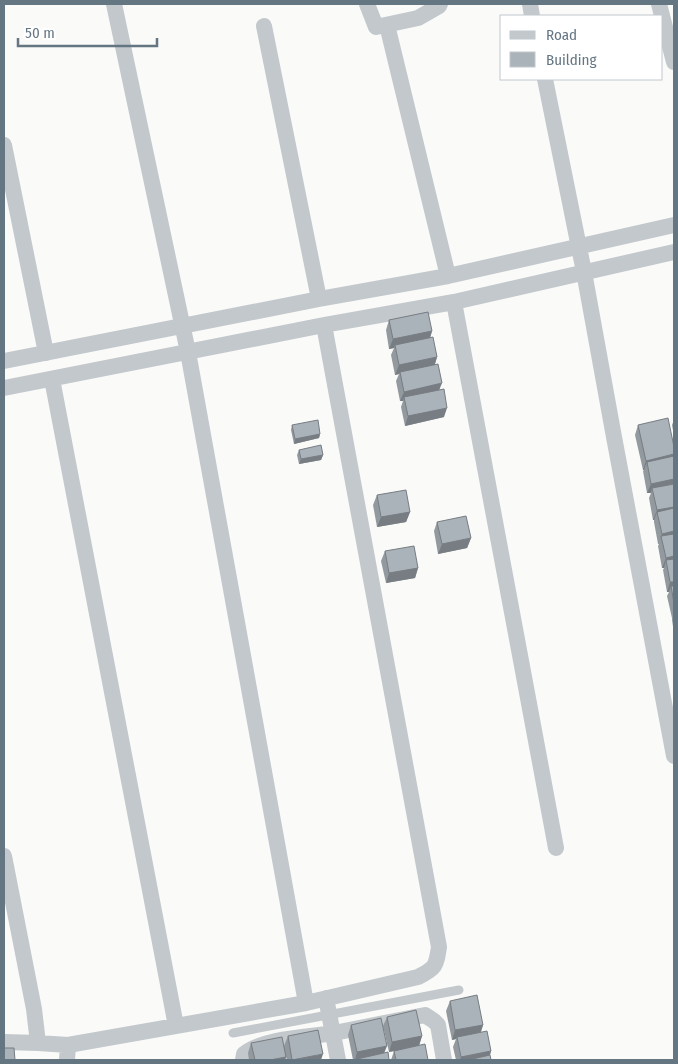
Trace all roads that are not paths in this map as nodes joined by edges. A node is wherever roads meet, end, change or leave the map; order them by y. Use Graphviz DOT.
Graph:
graph roads {
  1 [pos="114,4"];
  2 [pos="367,4"];
  3 [pos="440,4"];
  4 [pos="663,19"];
  5 [pos="387,24"];
  6 [pos="264,26"];
  7 [pos="674,62"];
  8 [pos="545,80"];
  9 [pos="4,145"];
  10 [pos="674,226"];
  11 [pos="579,246"];
  12 [pos="674,252"];
  13 [pos="584,272"];
  14 [pos="448,276"];
  15 [pos="319,299"];
  16 [pos="454,302"];
  17 [pos="324,325"];
  18 [pos="183,327"];
  19 [pos="188,352"];
  20 [pos="46,353"];
  21 [pos="4,361"];
  22 [pos="52,379"];
  23 [pos="4,388"];
  24 [pos="674,756"];
  25 [pos="556,848"];
  26 [pos="4,856"];
  27 [pos="459,990"];
  28 [pos="326,998"];
  29 [pos="306,1003"];
  30 [pos="329,1015"];
  31 [pos="176,1026"];
  32 [pos="233,1033"];
  33 [pos="332,1033"];
  34 [pos="4,1042"];
  35 [pos="38,1043"];
  36 [pos="68,1052"];
  37 [pos="243,1060"];
  38 [pos="338,1060"];
  39 [pos="444,1060"];
  1 -- 18 [label="street"];
  2 -- 5 [label="street"];
  3 -- 5 [label="street"];
  4 -- 7 [label="street"];
  5 -- 14 [label="street"];
  6 -- 15 [label="street"];
  8 -- 11 [label="street"];
  9 -- 20 [label="street"];
  10 -- 11 [label="street"];
  11 -- 13 [label="street"];
  11 -- 14 [label="street"];
  12 -- 13 [label="street"];
  13 -- 16 [label="street"];
  13 -- 24 [label="street"];
  14 -- 15 [label="street"];
  15 -- 18 [label="street"];
  16 -- 17 [label="street"];
  16 -- 25 [label="street"];
  17 -- 19 [label="street"];
  17 -- 28 [label="street"];
  18 -- 19 [label="street"];
  18 -- 20 [label="street"];
  19 -- 22 [label="street"];
  19 -- 29 [label="street"];
  20 -- 21 [label="street"];
  22 -- 23 [label="street"];
  22 -- 31 [label="street"];
  26 -- 35 [label="street"];
  27 -- 30 [label="lane"];
  28 -- 29 [label="street"];
  28 -- 30 [label="street"];
  29 -- 31 [label="street"];
  30 -- 32 [label="lane"];
  30 -- 33 [label="street"];
  31 -- 36 [label="street"];
  33 -- 37 [label="street"];
  33 -- 38 [label="street"];
  33 -- 39 [label="street"];
  34 -- 35 [label="street"];
  35 -- 36 [label="street"];
}
